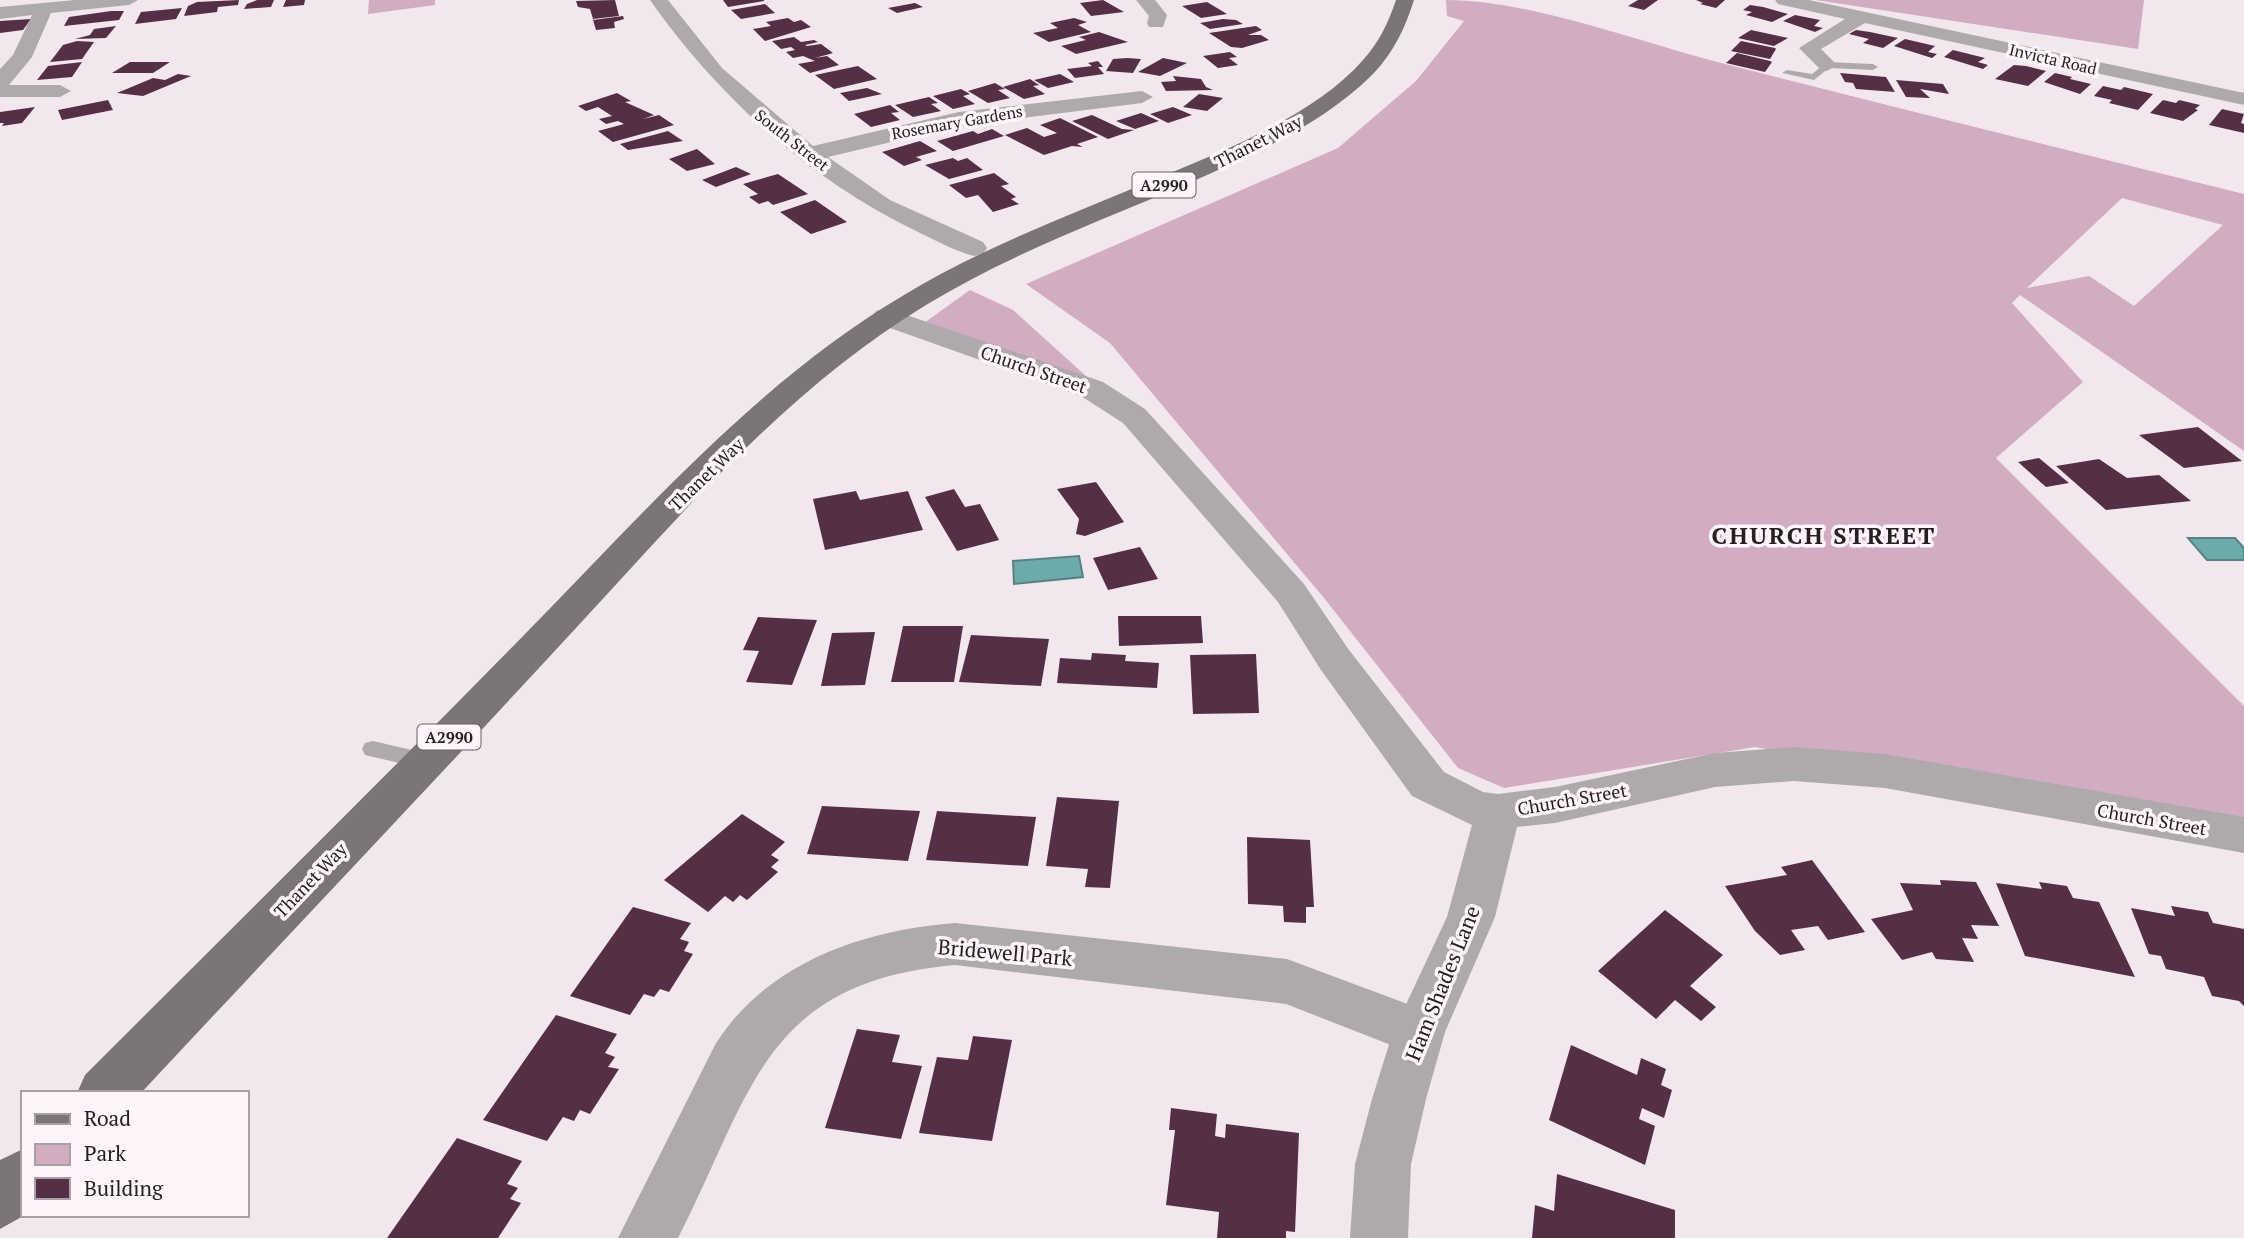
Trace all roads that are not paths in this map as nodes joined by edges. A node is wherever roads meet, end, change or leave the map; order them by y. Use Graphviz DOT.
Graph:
graph roads {
  1 [pos="129,0"];
  2 [pos="659,0"];
  3 [pos="1145,0"];
  4 [pos="1784,0"];
  5 [pos="1405,4"];
  6 [pos="44,9"];
  7 [pos="0,13"];
  8 [pos="1863,17"];
  9 [pos="1156,23"];
  10 [pos="1827,65"];
  11 [pos="1873,67"];
  12 [pos="1787,73"];
  13 [pos="0,82"];
  14 [pos="0,91"];
  15 [pos="60,91"];
  16 [pos="1143,97"];
  17 [pos="2244,99"];
  18 [pos="809,154"];
  19 [pos="972,240"];
  20 [pos="887,317"];
  21 [pos="373,748"];
  22 [pos="425,761"];
  23 [pos="1498,811"];
  24 [pos="2244,835"];
  25 [pos="1419,1032"];
  26 [pos="106,1091"];
  27 [pos="21,1179"];
  28 [pos="0,1200"];
  29 [pos="647,1238"];
  30 [pos="1379,1238"];
  1 -- 6 [label="street"];
  2 -- 18 [label="street, South Street"];
  3 -- 9 [label="street"];
  4 -- 8 [label="street, Invicta Road"];
  5 -- 20 [label="main road, Thanet Way / A2990"];
  6 -- 7 [label="street"];
  6 -- 13 [label="street"];
  8 -- 10 [label="street"];
  8 -- 17 [label="street, Invicta Road"];
  10 -- 11 [label="lane"];
  10 -- 12 [label="lane"];
  14 -- 15 [label="street"];
  16 -- 18 [label="street, Rosemary Gardens"];
  18 -- 19 [label="street, South Street"];
  20 -- 22 [label="main road, Thanet Way / A2990"];
  20 -- 23 [label="street, Church Street"];
  21 -- 22 [label="lane"];
  22 -- 26 [label="main road, Thanet Way / A2990"];
  23 -- 24 [label="street, Church Street"];
  23 -- 25 [label="street, Ham Shades Lane"];
  25 -- 29 [label="street, Bridewell Park"];
  25 -- 30 [label="street, Ham Shades Lane"];
  27 -- 28 [label="main road"];
}
